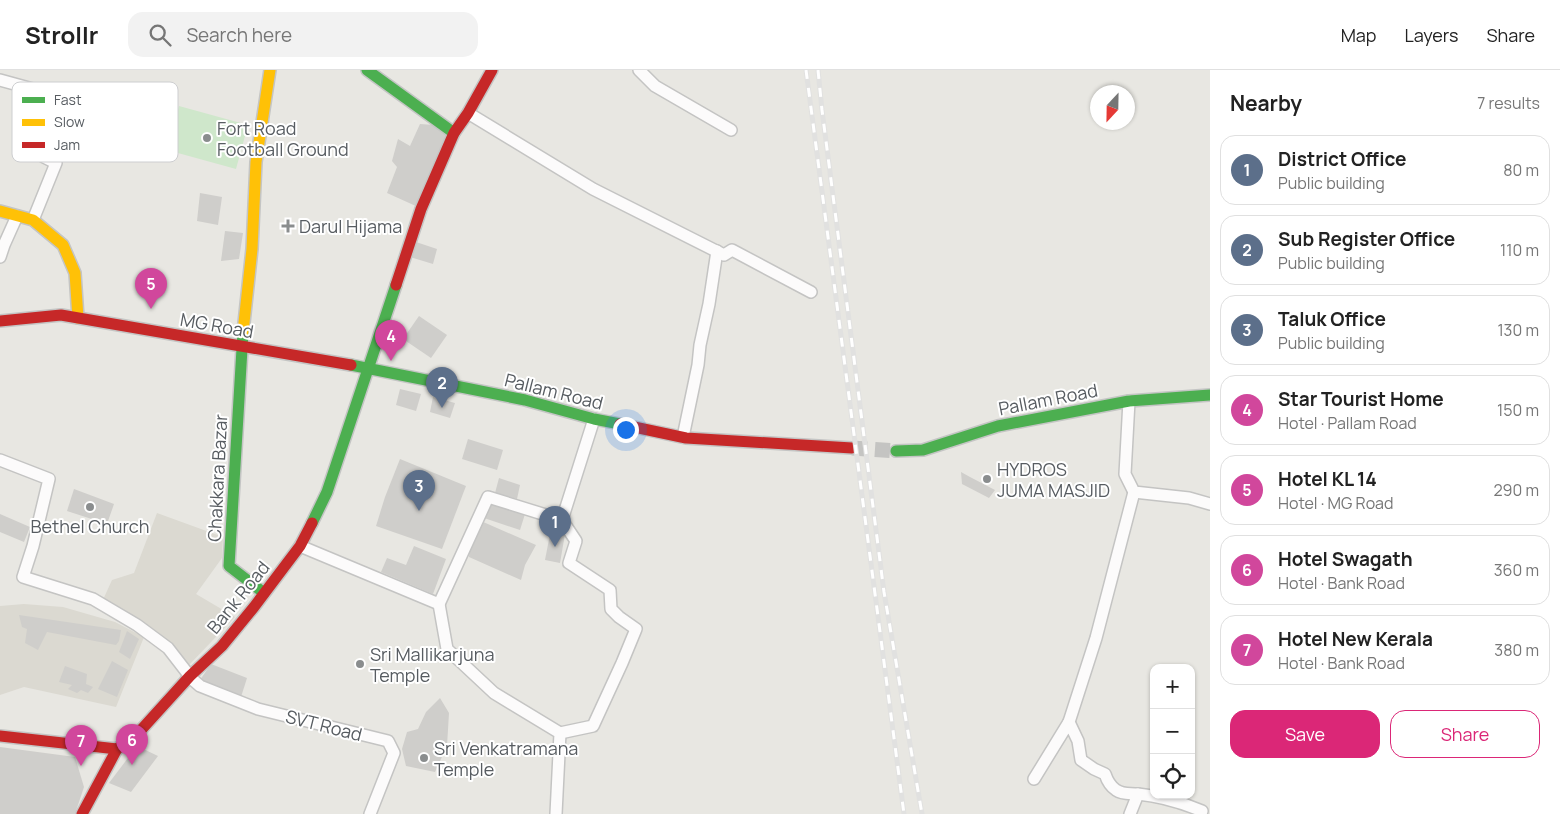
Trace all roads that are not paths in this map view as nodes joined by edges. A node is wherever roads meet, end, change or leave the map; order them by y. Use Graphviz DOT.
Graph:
graph roads {
  1 [pos="270,70"];
  2 [pos="367,70"];
  3 [pos="492,70"];
  4 [pos="639,70"];
  5 [pos="468,113"];
  6 [pos="731,130"];
  7 [pos="454,133"];
  8 [pos="54,162"];
  9 [pos="0,211"];
  10 [pos="17,216"];
  11 [pos="33,220"];
  12 [pos="717,251"];
  13 [pos="0,257"];
  14 [pos="811,292"];
  15 [pos="78,318"];
  16 [pos="0,321"];
  17 [pos="241,347"];
  18 [pos="368,369"];
  19 [pos="1210,395"];
  20 [pos="1130,401"];
  21 [pos="594,419"];
  22 [pos="682,437"];
  23 [pos="852,448"];
  24 [pos="896,451"];
  25 [pos="0,460"];
  26 [pos="1134,492"];
  27 [pos="1210,504"];
  28 [pos="562,520"];
  29 [pos="300,546"];
  30 [pos="264,593"];
  31 [pos="438,604"];
  32 [pos="190,676"];
  33 [pos="1069,722"];
  34 [pos="560,733"];
  35 [pos="0,736"];
  36 [pos="117,749"];
  37 [pos="1034,779"];
  38 [pos="1138,794"];
  39 [pos="82,814"];
  40 [pos="370,814"];
  41 [pos="556,814"];
  42 [pos="1130,814"];
  43 [pos="1201,814"];
  1 -- 17 [label="street"];
  2 -- 7 [label="street"];
  3 -- 5 [label="street, Bank Road"];
  4 -- 6 [label="street"];
  5 -- 7 [label="street, Bank Road"];
  5 -- 12 [label="street"];
  7 -- 18 [label="street, Bank Road"];
  8 -- 11 [label="street"];
  9 -- 10 [label="street"];
  10 -- 11 [label="street"];
  10 -- 13 [label="street"];
  11 -- 15 [label="street"];
  12 -- 14 [label="street"];
  12 -- 22 [label="street"];
  15 -- 16 [label="street, MG Road"];
  15 -- 17 [label="street, MG Road"];
  17 -- 18 [label="street, MG Road"];
  17 -- 30 [label="street, Chakkara Bazar"];
  18 -- 21 [label="street, Pallam Road"];
  18 -- 29 [label="street, Bank Road"];
  19 -- 20 [label="street, Pallam Road"];
  20 -- 24 [label="street, Pallam Road"];
  20 -- 26 [label="street"];
  21 -- 22 [label="street, Pallam Road"];
  21 -- 28 [label="street"];
  22 -- 23 [label="street, Pallam Road"];
  25 -- 32 [label="street, SVT Road"];
  26 -- 27 [label="street"];
  26 -- 33 [label="street"];
  28 -- 31 [label="street"];
  28 -- 34 [label="street"];
  29 -- 30 [label="street, Bank Road"];
  29 -- 31 [label="street"];
  30 -- 32 [label="street, Bank Road"];
  31 -- 34 [label="street"];
  32 -- 36 [label="street, Bank Road"];
  32 -- 40 [label="street, SVT Road"];
  33 -- 37 [label="street"];
  33 -- 38 [label="street"];
  34 -- 41 [label="street"];
  35 -- 36 [label="street"];
  36 -- 39 [label="street, Bank Road"];
  38 -- 42 [label="street"];
  38 -- 43 [label="street"];
}
